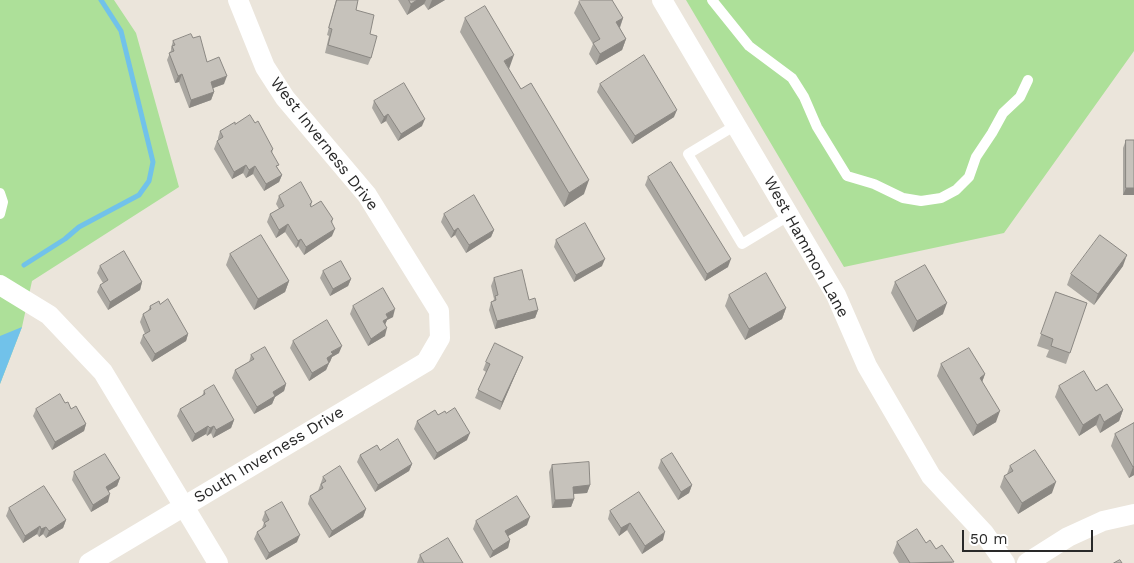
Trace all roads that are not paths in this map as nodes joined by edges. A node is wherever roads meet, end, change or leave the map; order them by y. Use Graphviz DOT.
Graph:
graph roads {
  1 [pos="238,0"];
  2 [pos="662,0"];
  3 [pos="712,0"];
  4 [pos="1028,80"];
  5 [pos="736,125"];
  6 [pos="0,193"];
  7 [pos="0,214"];
  8 [pos="790,215"];
  9 [pos="0,286"];
  10 [pos="440,338"];
  11 [pos="184,506"];
  12 [pos="1134,514"];
  13 [pos="89,563"];
  14 [pos="218,563"];
  15 [pos="1005,563"];
  16 [pos="1027,563"];
  1 -- 10 [label="street, West Inverness Drive"];
  2 -- 5 [label="street, West Hammon Lane"];
  3 -- 4 [label="lane"];
  5 -- 8 [label="street, West Hammon Lane"];
  5 -- 8 [label="lane"];
  6 -- 7 [label="lane"];
  8 -- 15 [label="street, West Hammon Lane"];
  9 -- 11 [label="street"];
  10 -- 11 [label="street, South Inverness Drive"];
  11 -- 13 [label="street, South Inverness Drive"];
  11 -- 14 [label="street"];
  12 -- 16 [label="street"];
}
